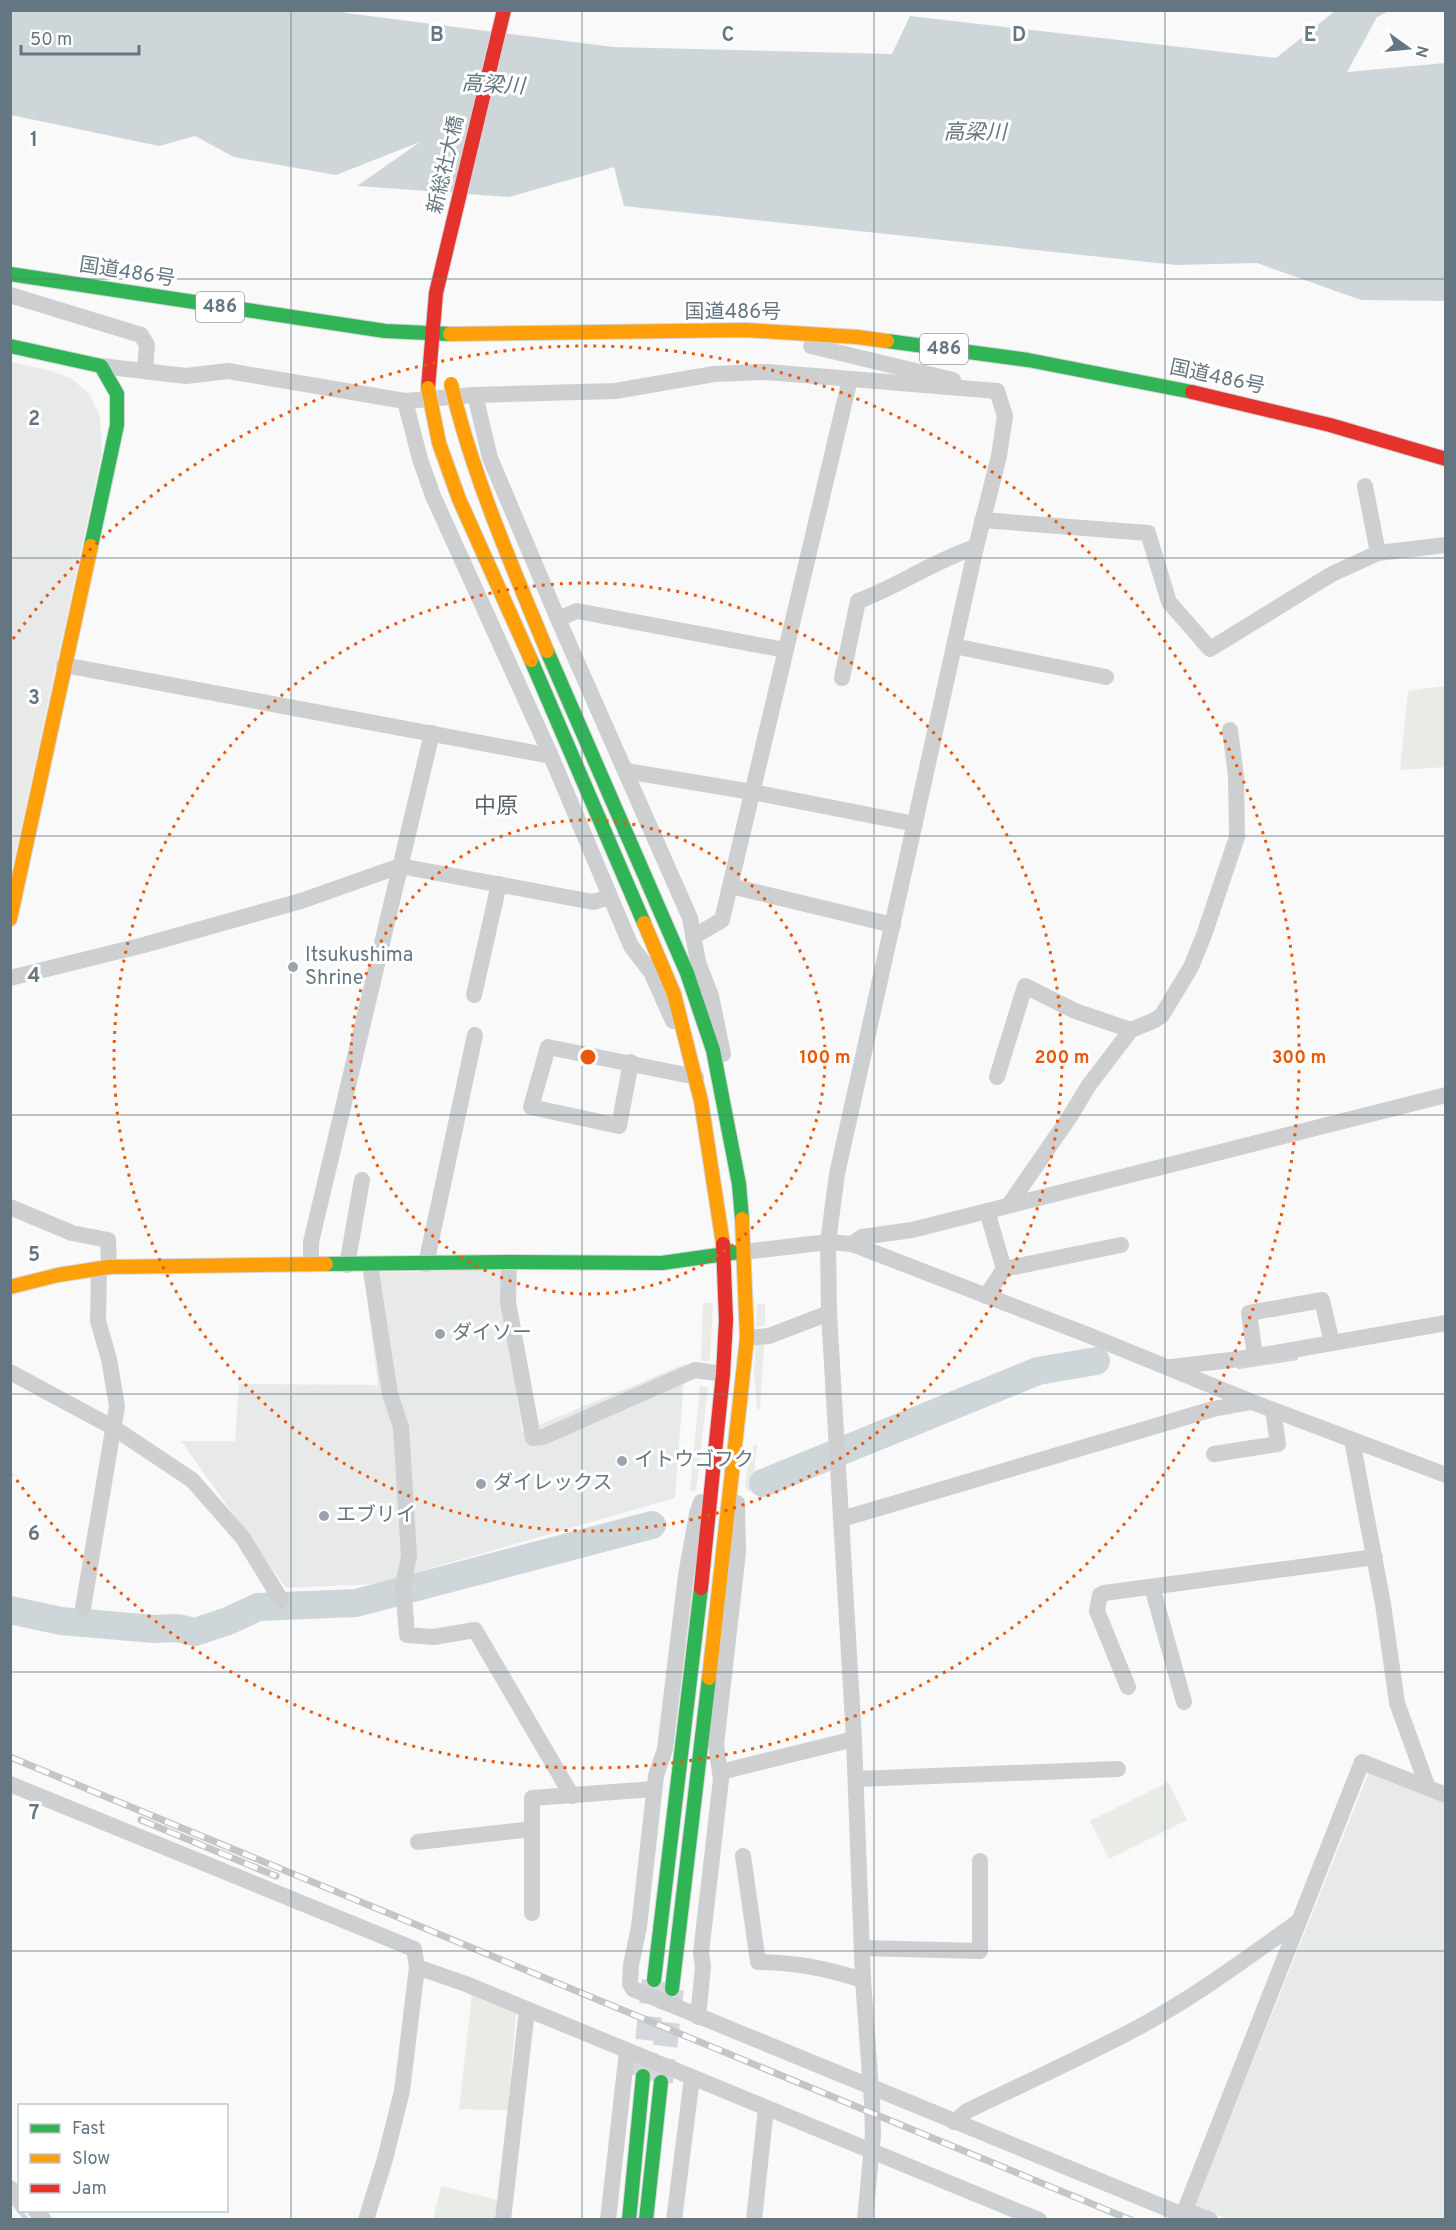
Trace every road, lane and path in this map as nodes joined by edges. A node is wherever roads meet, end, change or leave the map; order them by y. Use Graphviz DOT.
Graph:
graph roads {
  1 [pos="504,10"];
  2 [pos="10,274"];
  3 [pos="10,295"];
  4 [pos="746,330"];
  5 [pos="431,334"];
  6 [pos="10,346"];
  7 [pos="101,366"];
  8 [pos="145,371"];
  9 [pos="850,380"];
  10 [pos="997,391"];
  11 [pos="475,395"];
  12 [pos="405,401"];
  13 [pos="1446,459"];
  14 [pos="1365,486"];
  15 [pos="982,520"];
  16 [pos="1446,545"];
  17 [pos="976,547"];
  18 [pos="1378,553"];
  19 [pos="558,619"];
  20 [pos="954,646"];
  21 [pos="785,650"];
  22 [pos="64,665"];
  23 [pos="1106,677"];
  24 [pos="842,678"];
  25 [pos="1230,730"];
  26 [pos="432,733"];
  27 [pos="551,756"];
  28 [pos="626,771"];
  29 [pos="752,792"];
  30 [pos="915,824"];
  31 [pos="400,866"];
  32 [pos="499,884"];
  33 [pos="731,886"];
  34 [pos="610,897"];
  35 [pos="10,918"];
  36 [pos="893,925"];
  37 [pos="693,937"];
  38 [pos="10,978"];
  39 [pos="474,995"];
  40 [pos="1131,1030"];
  41 [pos="475,1035"];
  42 [pos="687,1046"];
  43 [pos="631,1062"];
  44 [pos="696,1077"];
  45 [pos="997,1077"];
  46 [pos="722,1092"];
  47 [pos="1446,1095"];
  48 [pos="362,1180"];
  49 [pos="1009,1205"];
  50 [pos="10,1207"];
  51 [pos="987,1211"];
  52 [pos="828,1242"];
  53 [pos="852,1244"];
  54 [pos="1121,1245"];
  55 [pos="744,1252"];
  56 [pos="724,1253"];
  57 [pos="508,1262"];
  58 [pos="311,1264"];
  59 [pos="426,1264"];
  60 [pos="347,1265"];
  61 [pos="370,1265"];
  62 [pos="104,1268"];
  63 [pos="1004,1269"];
  64 [pos="10,1287"];
  65 [pos="986,1296"];
  66 [pos="829,1313"];
  67 [pos="1446,1323"];
  68 [pos="747,1338"];
  69 [pos="1332,1342"];
  70 [pos="1255,1356"];
  71 [pos="1168,1368"];
  72 [pos="10,1372"];
  73 [pos="723,1374"];
  74 [pos="1252,1402"];
  75 [pos="1273,1410"];
  76 [pos="114,1428"];
  77 [pos="1352,1440"];
  78 [pos="1214,1454"];
  79 [pos="712,1472"];
  80 [pos="734,1475"];
  81 [pos="1446,1475"];
  82 [pos="842,1519"];
  83 [pos="1375,1557"];
  84 [pos="1152,1587"];
  85 [pos="281,1600"];
  86 [pos="83,1608"];
  87 [pos="1128,1687"];
  88 [pos="1184,1702"];
  89 [pos="854,1739"];
  90 [pos="1118,1769"];
  91 [pos="721,1772"];
  92 [pos="856,1779"];
  93 [pos="10,1784"];
  94 [pos="1428,1788"];
  95 [pos="654,1789"];
  96 [pos="572,1796"];
  97 [pos="1446,1796"];
  98 [pos="532,1829"];
  99 [pos="418,1842"];
  100 [pos="743,1856"];
  101 [pos="980,1861"];
  102 [pos="532,1913"];
  103 [pos="1300,1921"];
  104 [pos="863,1948"];
  105 [pos="417,1967"];
  106 [pos="654,1980"];
  107 [pos="863,1980"];
  108 [pos="672,1989"];
  109 [pos="527,2010"];
  110 [pos="698,2017"];
  111 [pos="627,2051"];
  112 [pos="643,2076"];
  113 [pos="692,2078"];
  114 [pos="661,2082"];
  115 [pos="870,2087"];
  116 [pos="766,2108"];
  117 [pos="954,2122"];
  118 [pos="871,2150"];
  119 [pos="1185,2210"];
  120 [pos="366,2220"];
  121 [pos="503,2220"];
  122 [pos="608,2220"];
  123 [pos="629,2220"];
  124 [pos="646,2220"];
  125 [pos="674,2220"];
  126 [pos="754,2220"];
  127 [pos="865,2220"];
  128 [pos="1039,2220"];
  129 [pos="1210,2220"];
  1 -- 5 [label="main road, 新総社大橋"];
  2 -- 5 [label="main road, 国道486号 / 486"];
  3 -- 8 [label="street"];
  4 -- 5 [label="main road, 国道486号 / 486"];
  4 -- 10 [label="street"];
  4 -- 13 [label="main road, 国道486号 / 486"];
  5 -- 42 [label="main road, 新総社大橋, bridge"];
  5 -- 46 [label="main road, bridge"];
  6 -- 7 [label="main road"];
  7 -- 8 [label="street"];
  7 -- 22 [label="main road"];
  8 -- 12 [label="street"];
  9 -- 10 [label="street"];
  9 -- 11 [label="street"];
  9 -- 21 [label="street"];
  10 -- 15 [label="street"];
  11 -- 12 [label="street"];
  11 -- 19 [label="street"];
  12 -- 27 [label="street"];
  14 -- 18 [label="street"];
  15 -- 17 [label="street"];
  15 -- 18 [label="street"];
  16 -- 18 [label="street"];
  17 -- 20 [label="street"];
  17 -- 24 [label="street"];
  19 -- 21 [label="street"];
  19 -- 28 [label="street"];
  20 -- 23 [label="street"];
  20 -- 30 [label="street"];
  21 -- 29 [label="street"];
  22 -- 26 [label="street"];
  22 -- 35 [label="main road"];
  25 -- 40 [label="street"];
  26 -- 27 [label="street"];
  26 -- 31 [label="street"];
  27 -- 34 [label="street"];
  28 -- 29 [label="street"];
  28 -- 37 [label="street"];
  29 -- 30 [label="street"];
  29 -- 33 [label="street"];
  30 -- 36 [label="street"];
  31 -- 32 [label="street"];
  31 -- 38 [label="street"];
  31 -- 58 [label="street"];
  32 -- 34 [label="street"];
  32 -- 39 [label="street"];
  33 -- 36 [label="street"];
  33 -- 37 [label="street"];
  34 -- 42 [label="street"];
  36 -- 52 [label="street"];
  37 -- 46 [label="street"];
  40 -- 45 [label="street"];
  40 -- 49 [label="street"];
  41 -- 59 [label="street"];
  42 -- 44 [label="main road, 新総社大橋"];
  43 -- 43 [label="street"];
  43 -- 44 [label="street"];
  44 -- 56 [label="main road, 新総社大橋"];
  46 -- 55 [label="main road"];
  47 -- 49 [label="street"];
  48 -- 60 [label="street"];
  49 -- 51 [label="street"];
  50 -- 62 [label="street"];
  51 -- 53 [label="street"];
  51 -- 63 [label="street"];
  52 -- 53 [label="street"];
  52 -- 55 [label="street"];
  52 -- 66 [label="street"];
  53 -- 65 [label="street"];
  54 -- 63 [label="street"];
  55 -- 56 [label="main road"];
  55 -- 68 [label="main road"];
  56 -- 57 [label="main road"];
  56 -- 73 [label="main road, 新総社大橋"];
  57 -- 59 [label="main road"];
  57 -- 73 [label="street"];
  58 -- 60 [label="main road"];
  58 -- 62 [label="main road"];
  59 -- 61 [label="main road"];
  60 -- 61 [label="main road"];
  61 -- 96 [label="street"];
  62 -- 64 [label="main road"];
  62 -- 76 [label="street"];
  63 -- 65 [label="street"];
  65 -- 71 [label="street"];
  66 -- 68 [label="street"];
  66 -- 82 [label="street"];
  67 -- 69 [label="street"];
  68 -- 80 [label="main road"];
  69 -- 70 [label="street"];
  69 -- 70 [label="street"];
  70 -- 71 [label="street"];
  71 -- 74 [label="street"];
  72 -- 76 [label="street"];
  73 -- 79 [label="main road, 新総社大橋"];
  74 -- 75 [label="street"];
  74 -- 82 [label="street"];
  75 -- 77 [label="street"];
  75 -- 78 [label="street"];
  76 -- 85 [label="street"];
  76 -- 86 [label="street"];
  77 -- 81 [label="street"];
  77 -- 83 [label="street"];
  79 -- 95 [label="street"];
  79 -- 106 [label="main road, 新総社大橋"];
  80 -- 91 [label="street"];
  80 -- 108 [label="main road"];
  82 -- 89 [label="street"];
  83 -- 84 [label="street"];
  83 -- 94 [label="street"];
  84 -- 87 [label="street"];
  84 -- 88 [label="street"];
  89 -- 91 [label="street"];
  89 -- 92 [label="street"];
  90 -- 92 [label="street"];
  91 -- 110 [label="street"];
  92 -- 104 [label="street"];
  93 -- 105 [label="street"];
  94 -- 97 [label="street"];
  94 -- 103 [label="street"];
  95 -- 96 [label="street"];
  95 -- 110 [label="street"];
  96 -- 98 [label="street"];
  98 -- 99 [label="street"];
  98 -- 102 [label="street"];
  100 -- 107 [label="street"];
  101 -- 104 [label="street"];
  103 -- 117 [label="street"];
  103 -- 119 [label="street"];
  104 -- 107 [label="street"];
  105 -- 109 [label="street"];
  105 -- 120 [label="street"];
  107 -- 115 [label="street"];
  109 -- 111 [label="street"];
  109 -- 121 [label="street"];
  110 -- 115 [label="street"];
  111 -- 113 [label="street"];
  111 -- 122 [label="street"];
  112 -- 123 [label="main road"];
  113 -- 116 [label="street"];
  113 -- 125 [label="street"];
  114 -- 124 [label="main road"];
  115 -- 117 [label="street"];
  115 -- 118 [label="street"];
  116 -- 118 [label="street"];
  116 -- 126 [label="street"];
  117 -- 119 [label="street"];
  118 -- 127 [label="street"];
  118 -- 128 [label="street"];
  119 -- 129 [label="street"];
}
